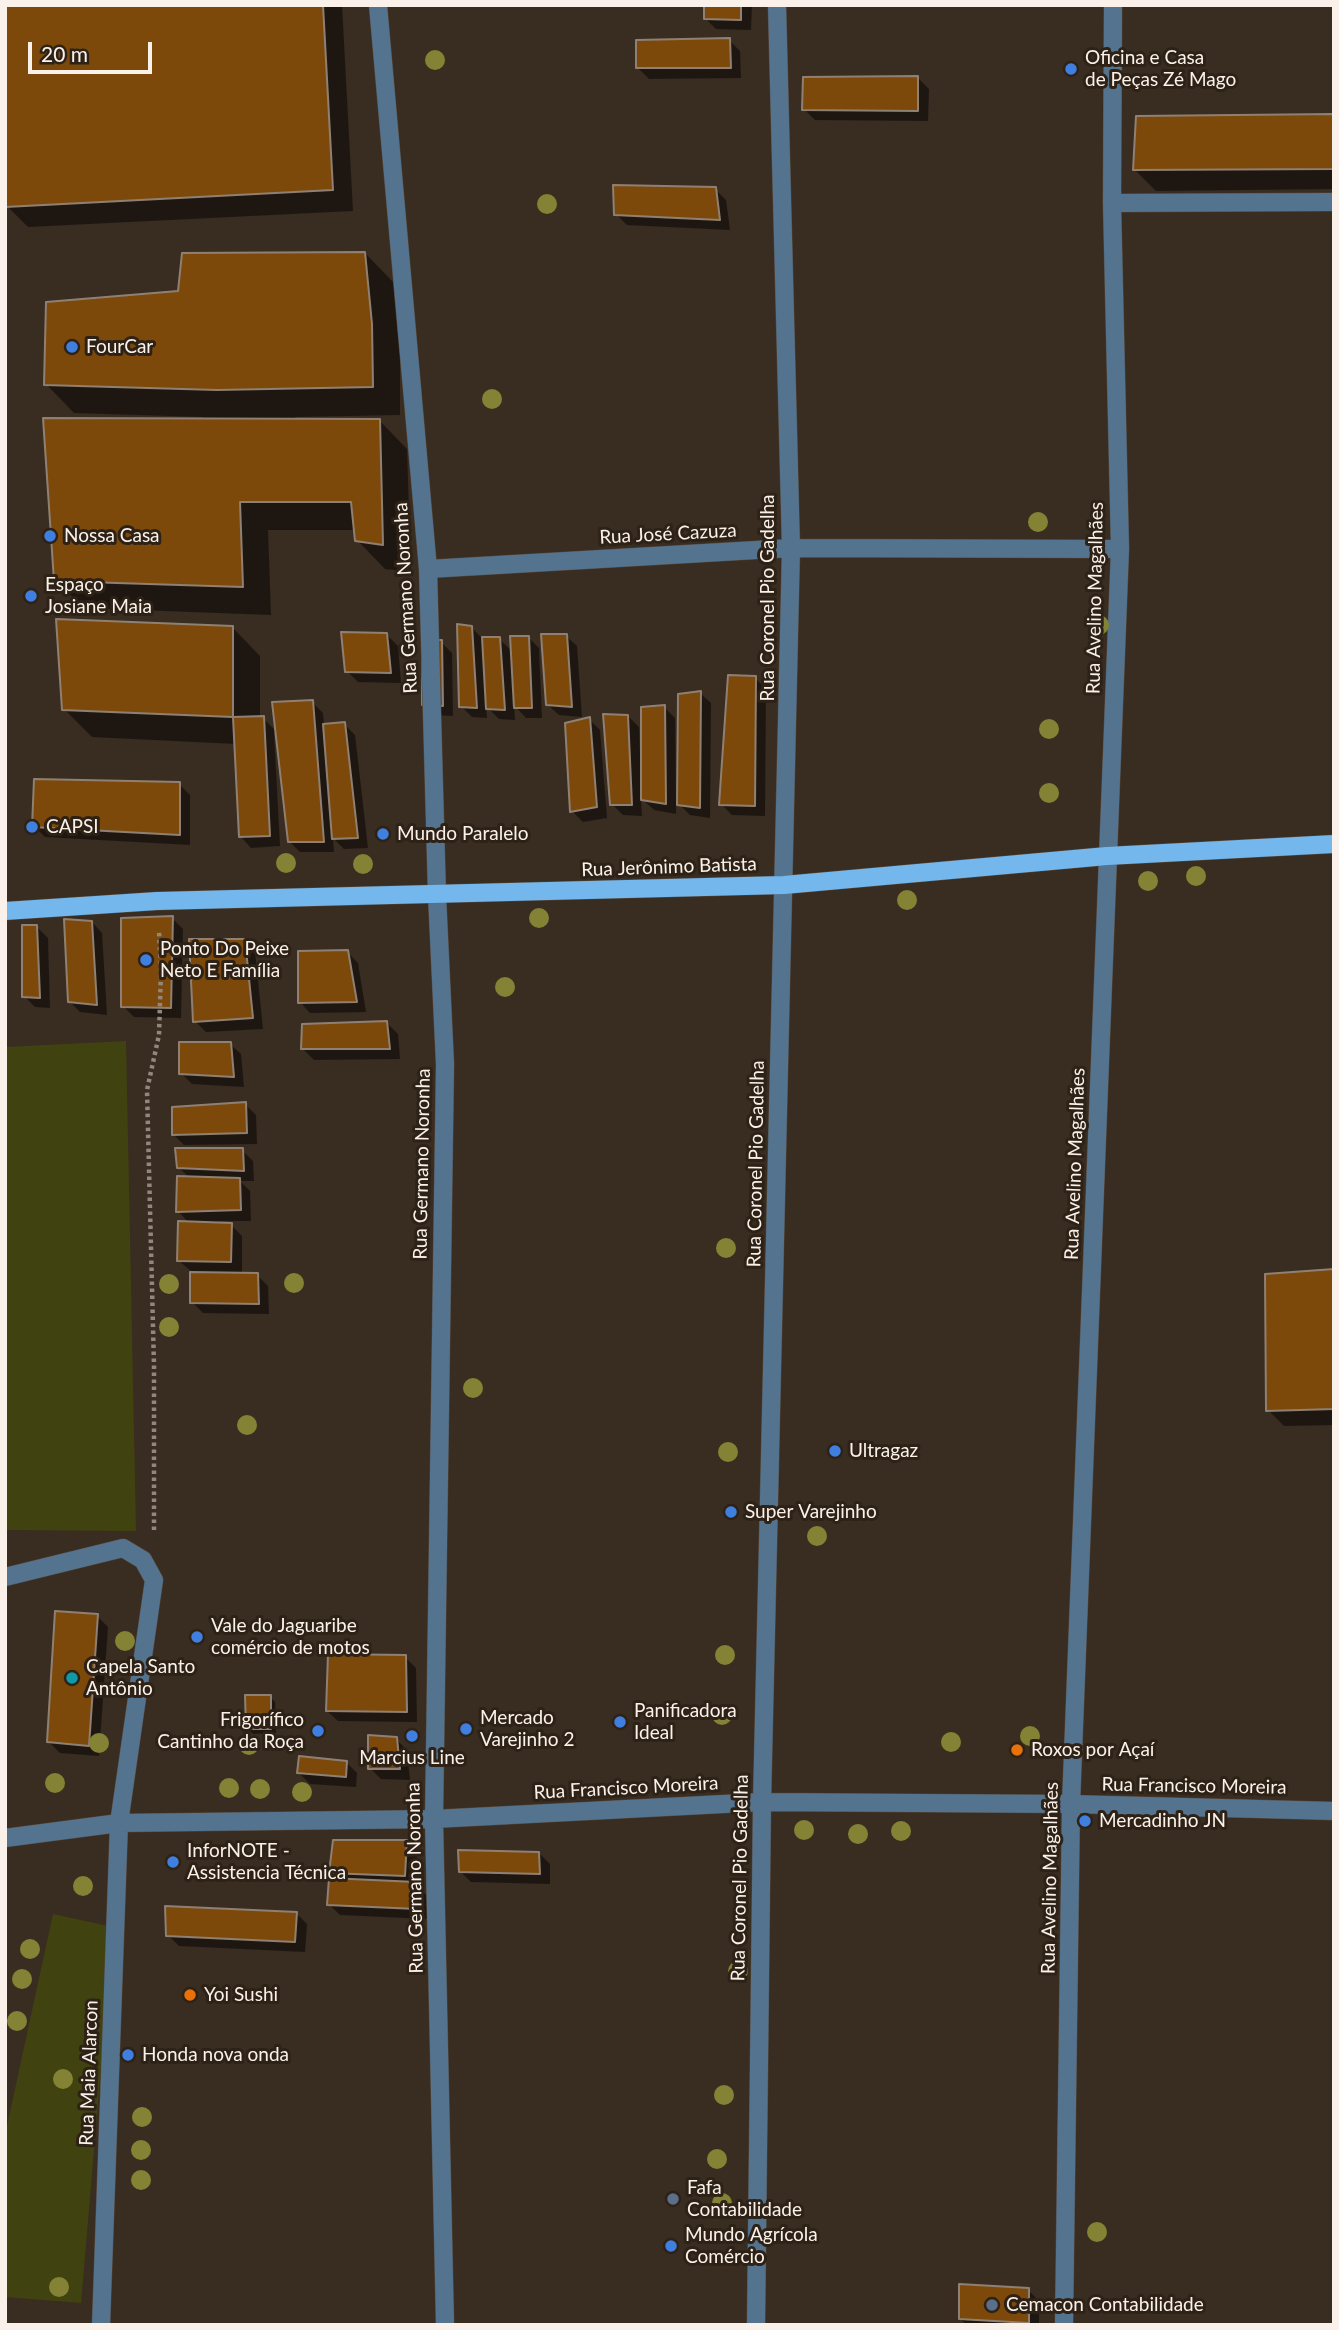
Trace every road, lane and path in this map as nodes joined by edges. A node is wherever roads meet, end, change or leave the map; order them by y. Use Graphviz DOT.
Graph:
graph roads {
  1 [pos="378,5"];
  2 [pos="777,5"];
  3 [pos="1113,5"];
  4 [pos="1334,202"];
  5 [pos="1112,203"];
  6 [pos="791,548"];
  7 [pos="1119,549"];
  8 [pos="428,569"];
  9 [pos="1334,844"];
  10 [pos="1107,856"];
  11 [pos="784,885"];
  12 [pos="437,895"];
  13 [pos="157,901"];
  14 [pos="5,911"];
  15 [pos="5,1577"];
  16 [pos="154,1580"];
  17 [pos="762,1802"];
  18 [pos="1072,1804"];
  19 [pos="1334,1811"];
  20 [pos="434,1819"];
  21 [pos="119,1824"];
  22 [pos="5,1839"];
  23 [pos="101,2325"];
  24 [pos="445,2325"];
  25 [pos="756,2325"];
  26 [pos="1064,2325"];
  1 -- 8 [label="street, Rua Germano Noronha"];
  2 -- 6 [label="street, Rua Coronel Pio Gadelha"];
  3 -- 5 [label="street, Rua Avelino Magalhães"];
  4 -- 5 [label="street"];
  5 -- 7 [label="street, Rua Avelino Magalhães"];
  6 -- 7 [label="street, Rua José Cazuza"];
  6 -- 8 [label="street, Rua José Cazuza"];
  6 -- 11 [label="street, Rua Coronel Pio Gadelha"];
  7 -- 10 [label="street, Rua Avelino Magalhães"];
  8 -- 12 [label="street, Rua Germano Noronha"];
  9 -- 10 [label="main road, Rua Jerônimo Batista"];
  10 -- 11 [label="main road, Rua Jerônimo Batista"];
  10 -- 18 [label="street, Rua Avelino Magalhães"];
  11 -- 12 [label="main road, Rua Jerônimo Batista"];
  11 -- 17 [label="street, Rua Coronel Pio Gadelha"];
  12 -- 13 [label="main road, Rua Jerônimo Batista"];
  12 -- 20 [label="street, Rua Germano Noronha"];
  13 -- 14 [label="main road, Rua Jerônimo Batista"];
  13 -- 16 [label="path"];
  15 -- 16 [label="street"];
  16 -- 21 [label="street, Rua Maia Alarcon"];
  17 -- 18 [label="street, Rua Francisco Moreira"];
  17 -- 20 [label="street, Rua Francisco Moreira"];
  17 -- 25 [label="street, Rua Coronel Pio Gadelha"];
  18 -- 19 [label="street, Rua Francisco Moreira"];
  18 -- 26 [label="street, Rua Avelino Magalhães"];
  20 -- 21 [label="street, Rua Francisco Moreira"];
  20 -- 24 [label="street, Rua Germano Noronha"];
  21 -- 22 [label="street, Rua Francisco Moreira"];
  21 -- 23 [label="street, Rua Maia Alarcon"];
}
